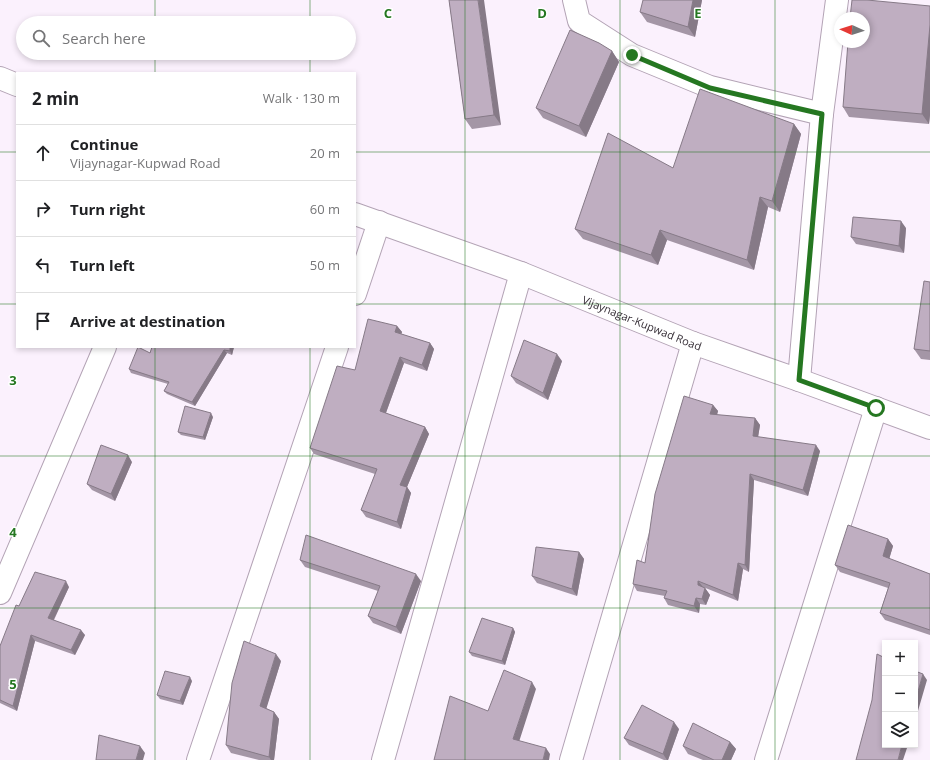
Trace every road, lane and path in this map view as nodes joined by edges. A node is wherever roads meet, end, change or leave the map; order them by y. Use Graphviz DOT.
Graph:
graph roads {
  1 [pos="574,0"];
  2 [pos="837,0"];
  3 [pos="0,78"];
  4 [pos="16,86"];
  5 [pos="822,114"];
  6 [pos="356,214"];
  7 [pos="379,222"];
  8 [pos="521,273"];
  9 [pos="356,291"];
  10 [pos="693,343"];
  11 [pos="105,348"];
  12 [pos="337,348"];
  13 [pos="799,380"];
  14 [pos="876,408"];
  15 [pos="930,428"];
  16 [pos="0,593"];
  17 [pos="198,760"];
  18 [pos="383,760"];
  19 [pos="570,760"];
  20 [pos="766,760"];
  1 -- 5 [label="street"];
  2 -- 5 [label="street"];
  3 -- 4 [label="street"];
  5 -- 13 [label="street"];
  6 -- 7 [label="street, Vijaynagar-Kupwad Road"];
  7 -- 8 [label="street, Vijaynagar-Kupwad Road"];
  7 -- 9 [label="street"];
  8 -- 10 [label="street, Vijaynagar-Kupwad Road"];
  8 -- 18 [label="street"];
  10 -- 13 [label="street, Vijaynagar-Kupwad Road"];
  10 -- 19 [label="street"];
  11 -- 16 [label="street"];
  12 -- 17 [label="street"];
  13 -- 14 [label="street, Vijaynagar-Kupwad Road"];
  14 -- 15 [label="street, Vijaynagar-Kupwad Road"];
  14 -- 20 [label="street"];
}
